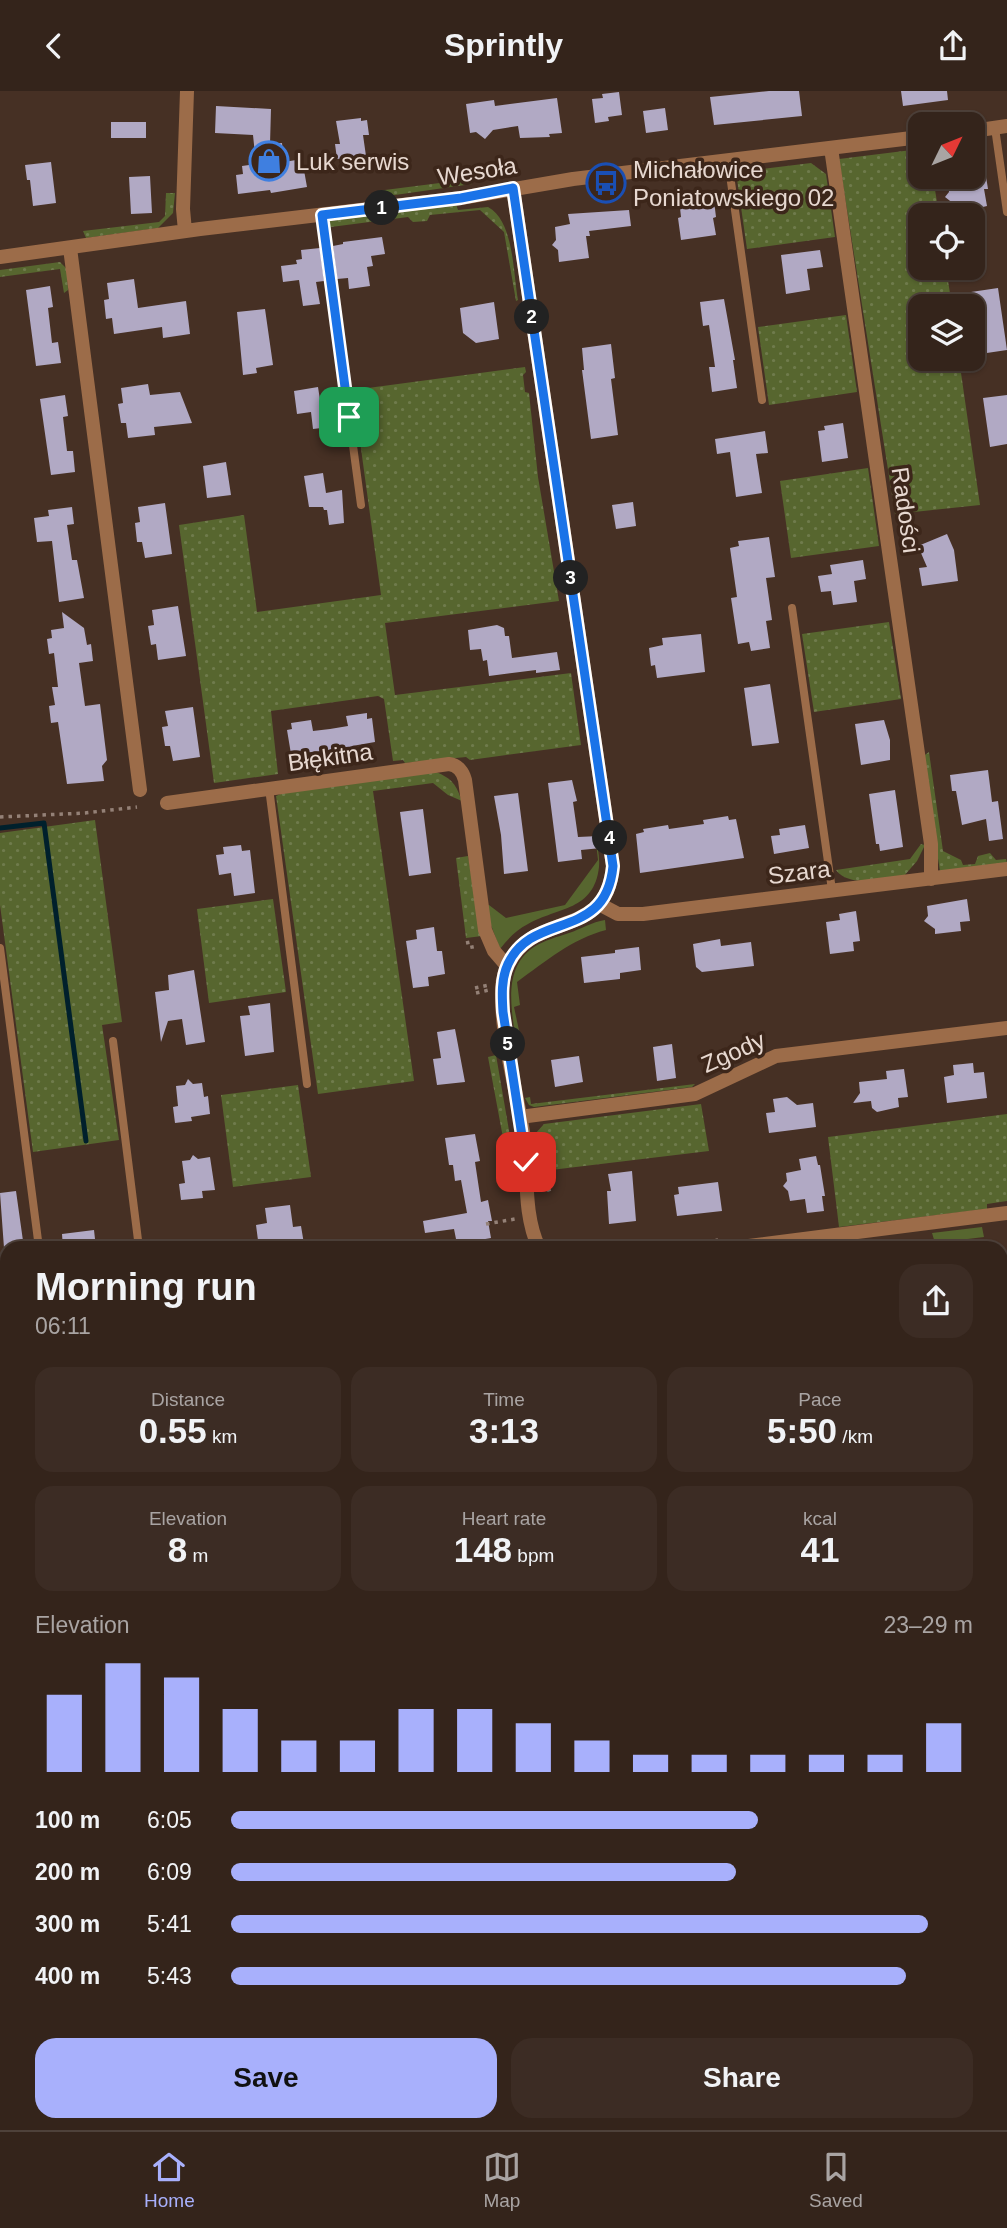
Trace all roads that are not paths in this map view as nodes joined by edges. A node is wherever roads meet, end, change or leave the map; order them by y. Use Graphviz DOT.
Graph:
graph roads {
  1 [pos="187,91"];
  2 [pos="1001,127"];
  3 [pos="908,138"];
  4 [pos="831,148"];
  5 [pos="727,161"];
  6 [pos="513,188"];
  7 [pos="1007,212"];
  8 [pos="322,215"];
  9 [pos="185,231"];
  10 [pos="70,248"];
  11 [pos="0,257"];
  12 [pos="762,400"];
  13 [pos="361,505"];
  14 [pos="792,608"];
  15 [pos="269,788"];
  16 [pos="140,790"];
  17 [pos="167,803"];
  18 [pos="1007,869"];
  19 [pos="931,879"];
  20 [pos="832,890"];
  21 [pos="599,904"];
  22 [pos="0,948"];
  23 [pos="507,965"];
  24 [pos="1007,1028"];
  25 [pos="113,1041"];
  26 [pos="307,1084"];
  27 [pos="520,1117"];
  28 [pos="1007,1213"];
  29 [pos="37,1241"];
  30 [pos="138,1241"];
  31 [pos="536,1241"];
  32 [pos="788,1241"];
  1 -- 9 [label="street"];
  2 -- 7 [label="lane"];
  3 -- 4 [label="street, Wesoła"];
  4 -- 5 [label="street, Wesoła"];
  4 -- 19 [label="street, Radości"];
  5 -- 6 [label="street, Wesoła"];
  5 -- 12 [label="lane"];
  6 -- 8 [label="street, Wesoła"];
  6 -- 21 [label="street"];
  8 -- 9 [label="street, Wesoła"];
  8 -- 13 [label="lane"];
  9 -- 10 [label="street, Wesoła"];
  10 -- 11 [label="street, Wesoła"];
  10 -- 16 [label="street"];
  14 -- 20 [label="lane"];
  15 -- 17 [label="street, Błękitna"];
  15 -- 23 [label="street, Błękitna"];
  15 -- 26 [label="lane"];
  18 -- 19 [label="street, Szara"];
  19 -- 20 [label="street, Szara"];
  20 -- 21 [label="street, Szara"];
  21 -- 23 [label="street"];
  22 -- 29 [label="lane"];
  23 -- 27 [label="street"];
  24 -- 27 [label="street, Zgody"];
  25 -- 30 [label="lane"];
  27 -- 31 [label="street"];
  28 -- 32 [label="street"];
}
